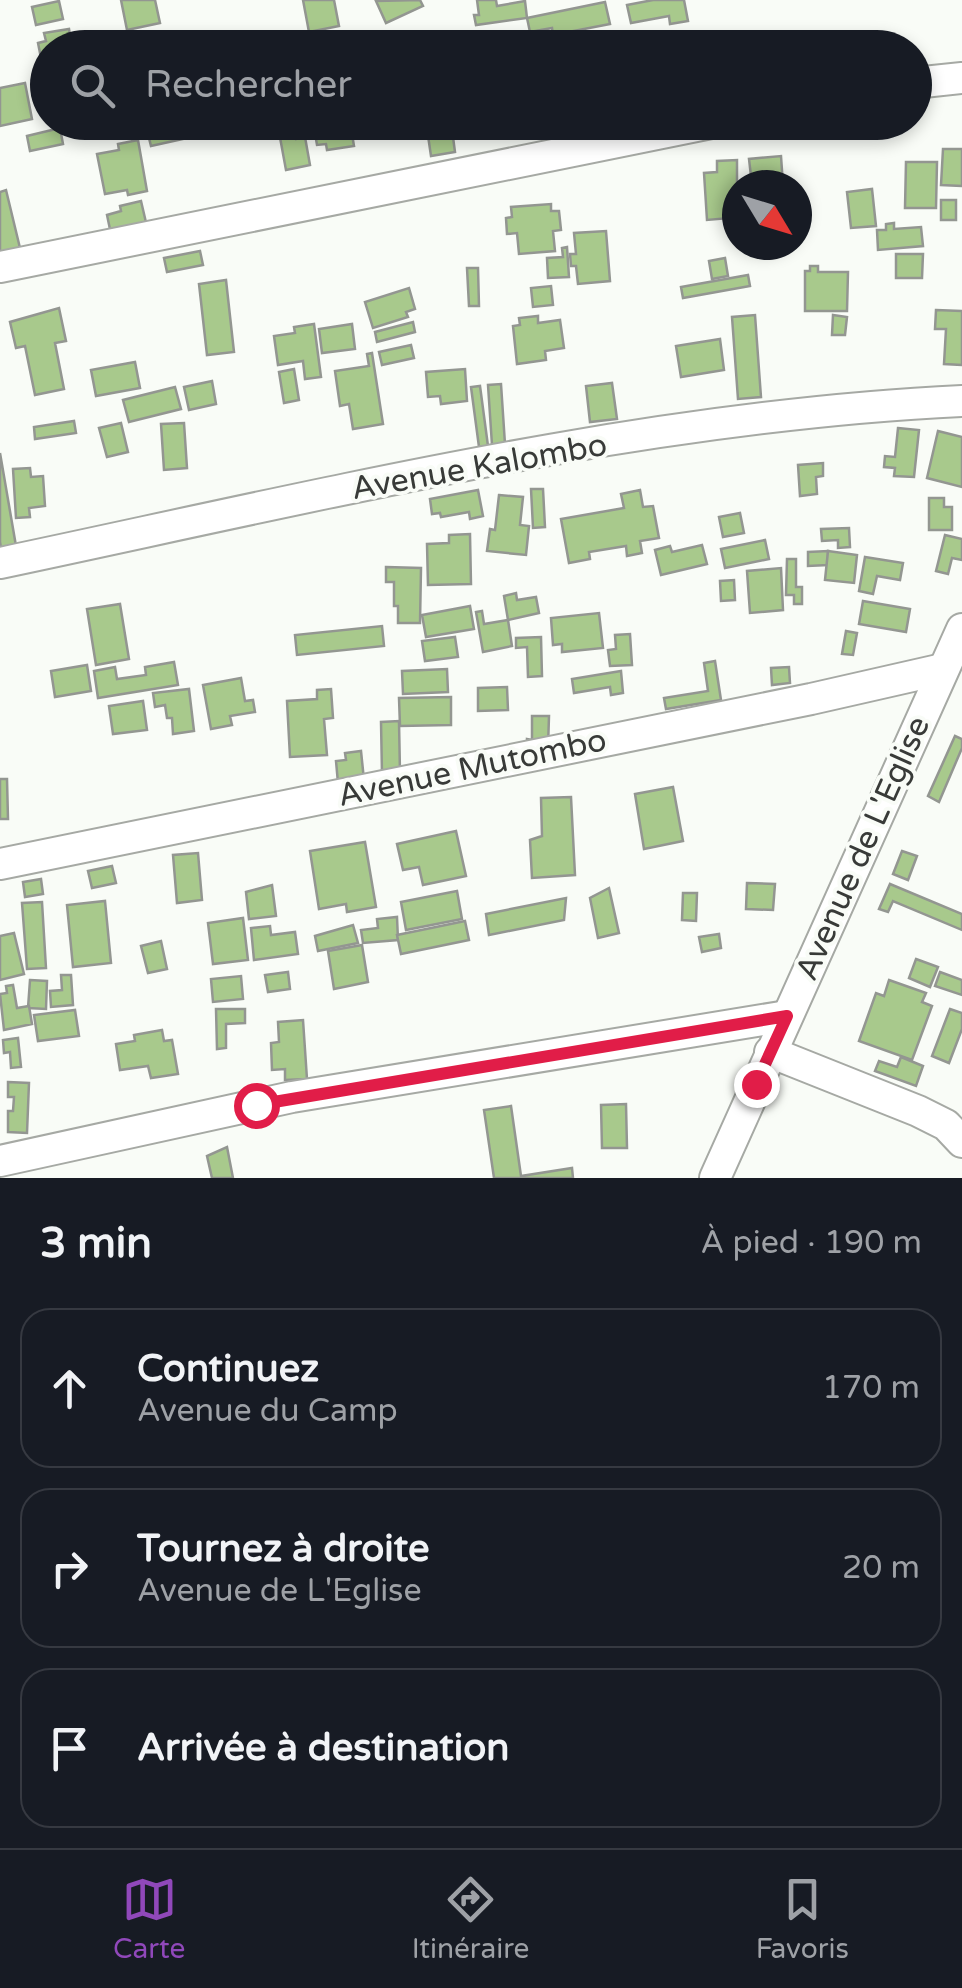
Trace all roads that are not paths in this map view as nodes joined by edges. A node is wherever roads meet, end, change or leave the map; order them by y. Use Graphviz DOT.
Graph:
graph roads {
  1 [pos="962,78"];
  2 [pos="932,81"];
  3 [pos="627,140"];
  4 [pos="0,267"];
  5 [pos="962,402"];
  6 [pos="0,563"];
  7 [pos="962,629"];
  8 [pos="943,669"];
  9 [pos="0,864"];
  10 [pos="787,1016"];
  11 [pos="770,1052"];
  12 [pos="962,1142"];
  13 [pos="0,1161"];
  14 [pos="715,1178"];
  1 -- 2 [label="street"];
  3 -- 4 [label="street"];
  5 -- 6 [label="street, Avenue Kalombo"];
  7 -- 8 [label="street, Avenue de L'Eglise"];
  8 -- 9 [label="street, Avenue Mutombo"];
  8 -- 10 [label="street, Avenue de L'Eglise"];
  10 -- 11 [label="street, Avenue de L'Eglise"];
  10 -- 13 [label="street"];
  11 -- 12 [label="street"];
  11 -- 14 [label="street, Avenue de L'Eglise"];
}
